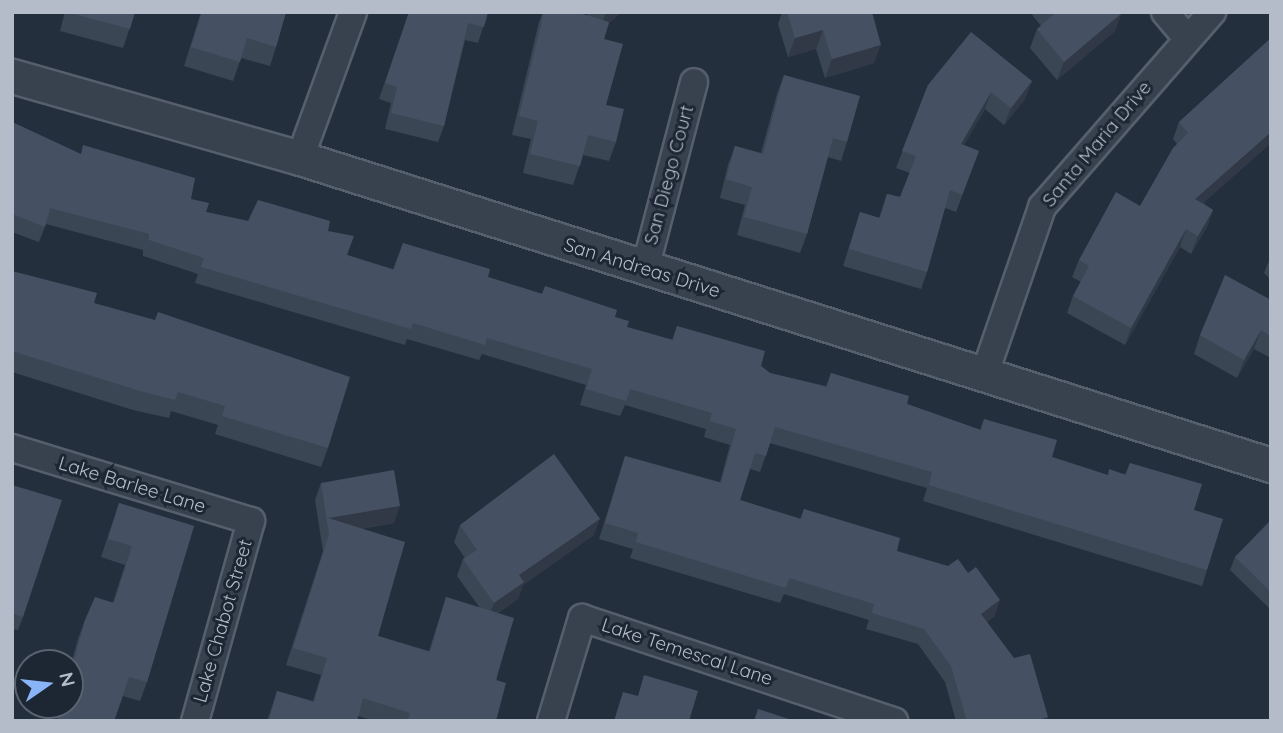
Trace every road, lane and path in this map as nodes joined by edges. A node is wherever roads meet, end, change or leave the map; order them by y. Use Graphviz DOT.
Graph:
graph roads {
  1 [pos="353,12"];
  2 [pos="1165,12"];
  3 [pos="1212,12"];
  4 [pos="1186,37"];
  5 [pos="12,76"];
  6 [pos="694,82"];
  7 [pos="300,158"];
  8 [pos="645,269"];
  9 [pos="985,373"];
  10 [pos="12,448"];
  11 [pos="1271,465"];
  12 [pos="251,521"];
  13 [pos="895,719"];
  14 [pos="195,721"];
  15 [pos="551,721"];
  1 -- 7 [label="street"];
  2 -- 4 [label="street"];
  3 -- 4 [label="street, Santa Maria Drive"];
  4 -- 9 [label="street, Santa Maria Drive"];
  5 -- 7 [label="street, San Andreas Drive"];
  6 -- 8 [label="street, San Diego Court"];
  7 -- 8 [label="street, San Andreas Drive"];
  8 -- 9 [label="street, San Andreas Drive"];
  9 -- 11 [label="street, San Andreas Drive"];
  10 -- 12 [label="street, Lake Barlee Lane"];
  12 -- 14 [label="street, Lake Chabot Street"];
  13 -- 15 [label="street, Lake Temescal Lane"];
}
